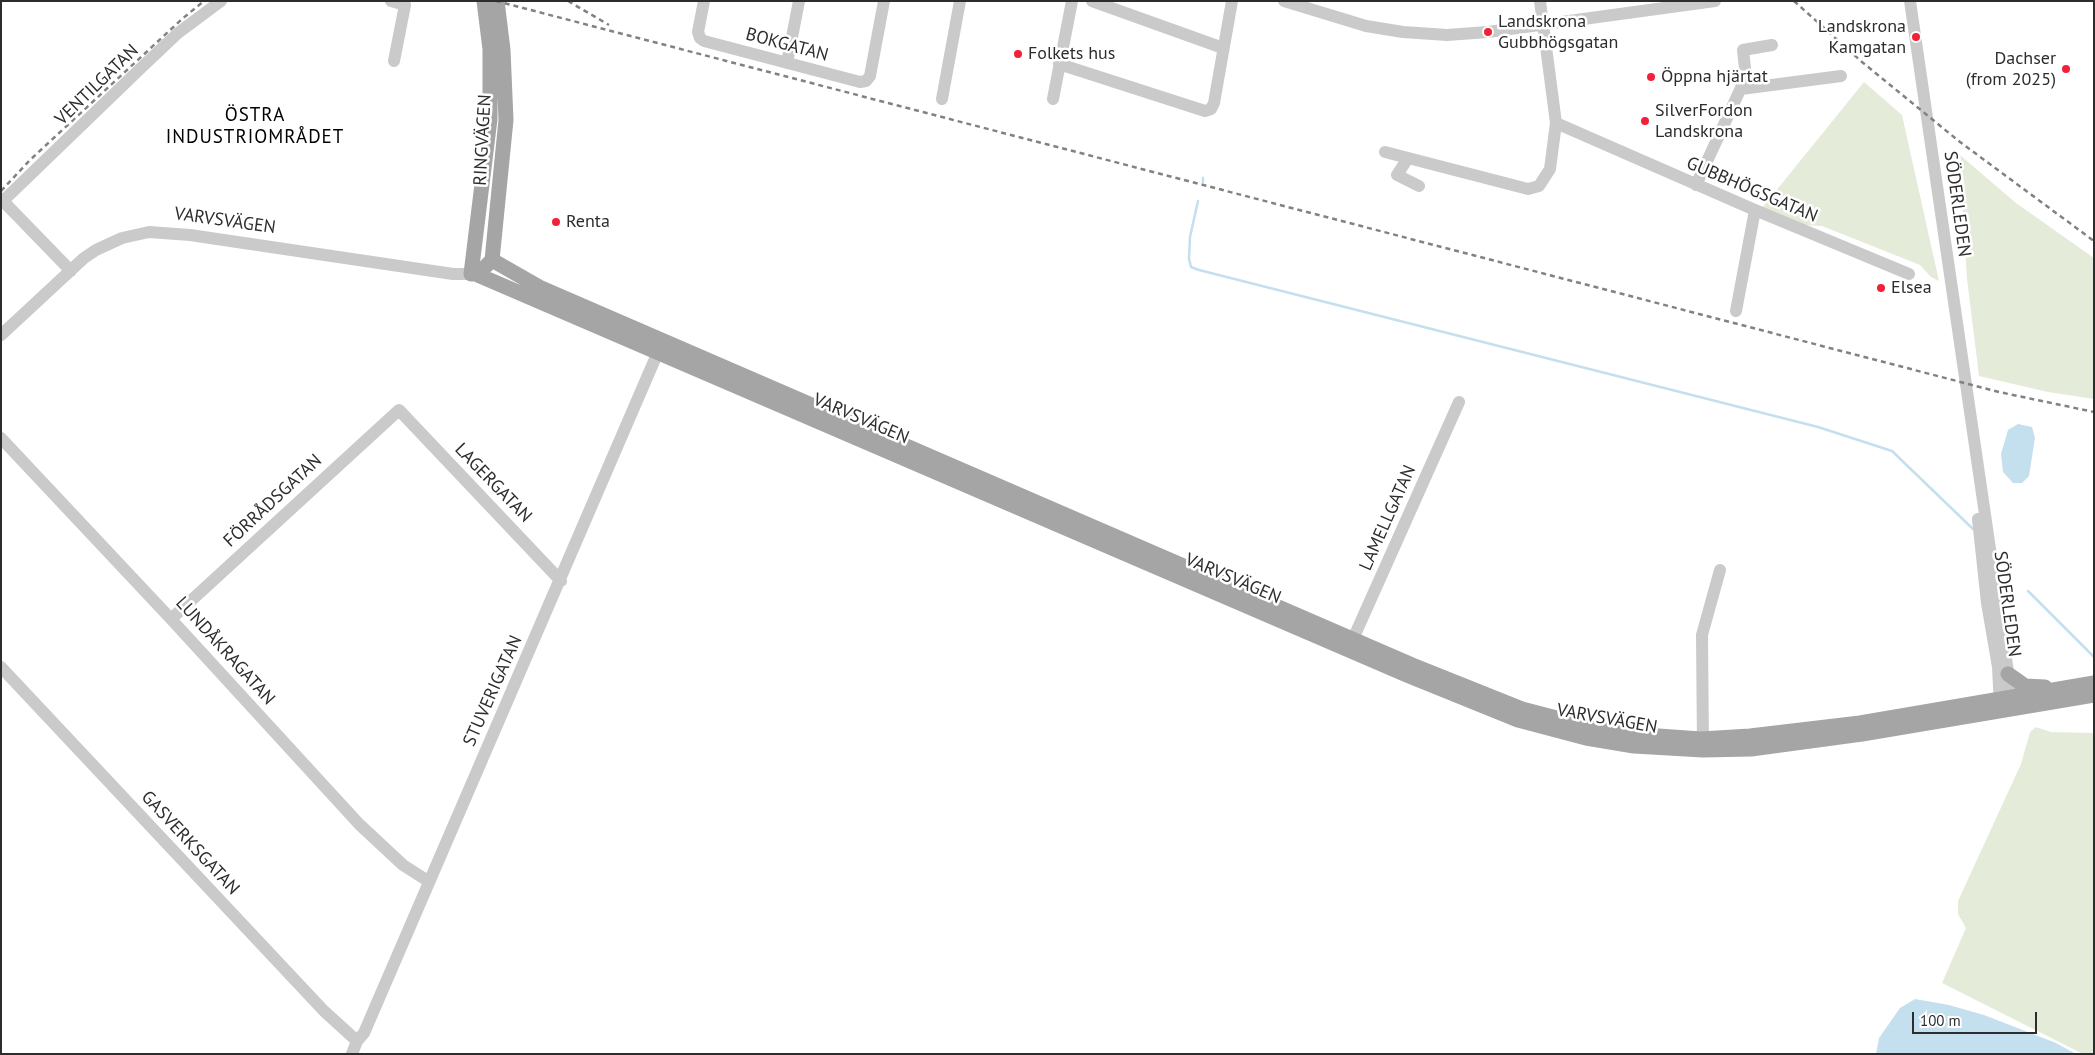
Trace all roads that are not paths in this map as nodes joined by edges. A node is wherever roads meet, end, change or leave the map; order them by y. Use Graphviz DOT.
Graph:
graph roads {
  1 [pos="221,1"];
  2 [pos="391,1"];
  3 [pos="484,1"];
  4 [pos="497,1"];
  5 [pos="704,1"];
  6 [pos="799,1"];
  7 [pos="884,1"];
  8 [pos="960,1"];
  9 [pos="1072,1"];
  10 [pos="1092,1"];
  11 [pos="1232,1"];
  12 [pos="1284,1"];
  13 [pos="1540,1"];
  14 [pos="1715,1"];
  15 [pos="1910,1"];
  16 [pos="1692,3"];
  17 [pos="1304,5"];
  18 [pos="1543,25"];
  19 [pos="1772,45"];
  20 [pos="1223,48"];
  21 [pos="394,61"];
  22 [pos="787,63"];
  23 [pos="1060,64"];
  24 [pos="1841,76"];
  25 [pos="1741,89"];
  26 [pos="942,99"];
  27 [pos="1053,99"];
  28 [pos="1556,124"];
  29 [pos="1392,151"];
  30 [pos="1408,158"];
  31 [pos="1696,185"];
  32 [pos="1419,186"];
  33 [pos="2,200"];
  34 [pos="1755,210"];
  35 [pos="492,260"];
  36 [pos="71,271"];
  37 [pos="474,274"];
  38 [pos="1909,274"];
  39 [pos="541,288"];
  40 [pos="1736,311"];
  41 [pos="1,335"];
  42 [pos="660,346"];
  43 [pos="1459,402"];
  44 [pos="399,410"];
  45 [pos="1969,412"];
  46 [pos="1,438"];
  47 [pos="1720,570"];
  48 [pos="561,581"];
  49 [pos="171,618"];
  50 [pos="1352,643"];
  51 [pos="1,667"];
  52 [pos="2008,674"];
  53 [pos="2094,683"];
  54 [pos="2094,695"];
  55 [pos="2007,705"];
  56 [pos="1702,745"];
  57 [pos="428,881"];
  58 [pos="357,1041"];
  59 [pos="352,1054"];
  1 -- 33 [label="street, VENTILGATAN"];
  2 -- 21 [label="street"];
  3 -- 37 [label="main road, RINGVÄGEN"];
  4 -- 35 [label="main road, RINGVÄGEN"];
  5 -- 22 [label="street, BOKGATAN"];
  6 -- 22 [label="street"];
  7 -- 22 [label="street, BOKGATAN"];
  8 -- 26 [label="street"];
  9 -- 23 [label="street"];
  10 -- 20 [label="street"];
  11 -- 20 [label="street"];
  12 -- 17 [label="street"];
  13 -- 18 [label="street"];
  14 -- 16 [label="street"];
  15 -- 45 [label="street, SÖDERLEDEN"];
  16 -- 18 [label="street"];
  17 -- 18 [label="street"];
  18 -- 28 [label="street"];
  19 -- 25 [label="street"];
  20 -- 23 [label="street"];
  23 -- 27 [label="street"];
  24 -- 25 [label="street"];
  25 -- 31 [label="street"];
  28 -- 30 [label="street"];
  28 -- 31 [label="street, GUBBHÖGSGATAN"];
  29 -- 30 [label="street"];
  30 -- 32 [label="street"];
  31 -- 34 [label="street, GUBBHÖGSGATAN"];
  33 -- 36 [label="street"];
  34 -- 38 [label="street, GUBBHÖGSGATAN"];
  34 -- 40 [label="street"];
  35 -- 37 [label="main road"];
  35 -- 39 [label="main road, VARVSVÄGEN"];
  36 -- 37 [label="street, VARVSVÄGEN"];
  36 -- 41 [label="street, VARVSVÄGEN"];
  37 -- 39 [label="main road, VARVSVÄGEN"];
  37 -- 42 [label="main road, VARVSVÄGEN"];
  39 -- 42 [label="main road, VARVSVÄGEN"];
  42 -- 48 [label="street, STUVERIGATAN"];
  42 -- 50 [label="main road, VARVSVÄGEN"];
  43 -- 50 [label="street, LAMELLGATAN"];
  44 -- 48 [label="street, LAGERGATAN"];
  44 -- 49 [label="street, FÖRRÅDSGATAN"];
  45 -- 52 [label="street, SÖDERLEDEN"];
  45 -- 55 [label="street, SÖDERLEDEN"];
  46 -- 49 [label="street, LUNDÅKRAGATAN"];
  47 -- 56 [label="street"];
  48 -- 57 [label="street, STUVERIGATAN"];
  49 -- 57 [label="street, LUNDÅKRAGATAN"];
  50 -- 56 [label="main road, VARVSVÄGEN"];
  51 -- 58 [label="street, GASVERKSGATAN"];
  52 -- 53 [label="main road"];
  52 -- 55 [label="street, SÖDERLEDEN"];
  53 -- 55 [label="main road"];
  54 -- 55 [label="main road"];
  55 -- 56 [label="main road, VARVSVÄGEN"];
  57 -- 58 [label="street, STUVERIGATAN"];
  58 -- 59 [label="street, STUVERIGATAN"];
}
